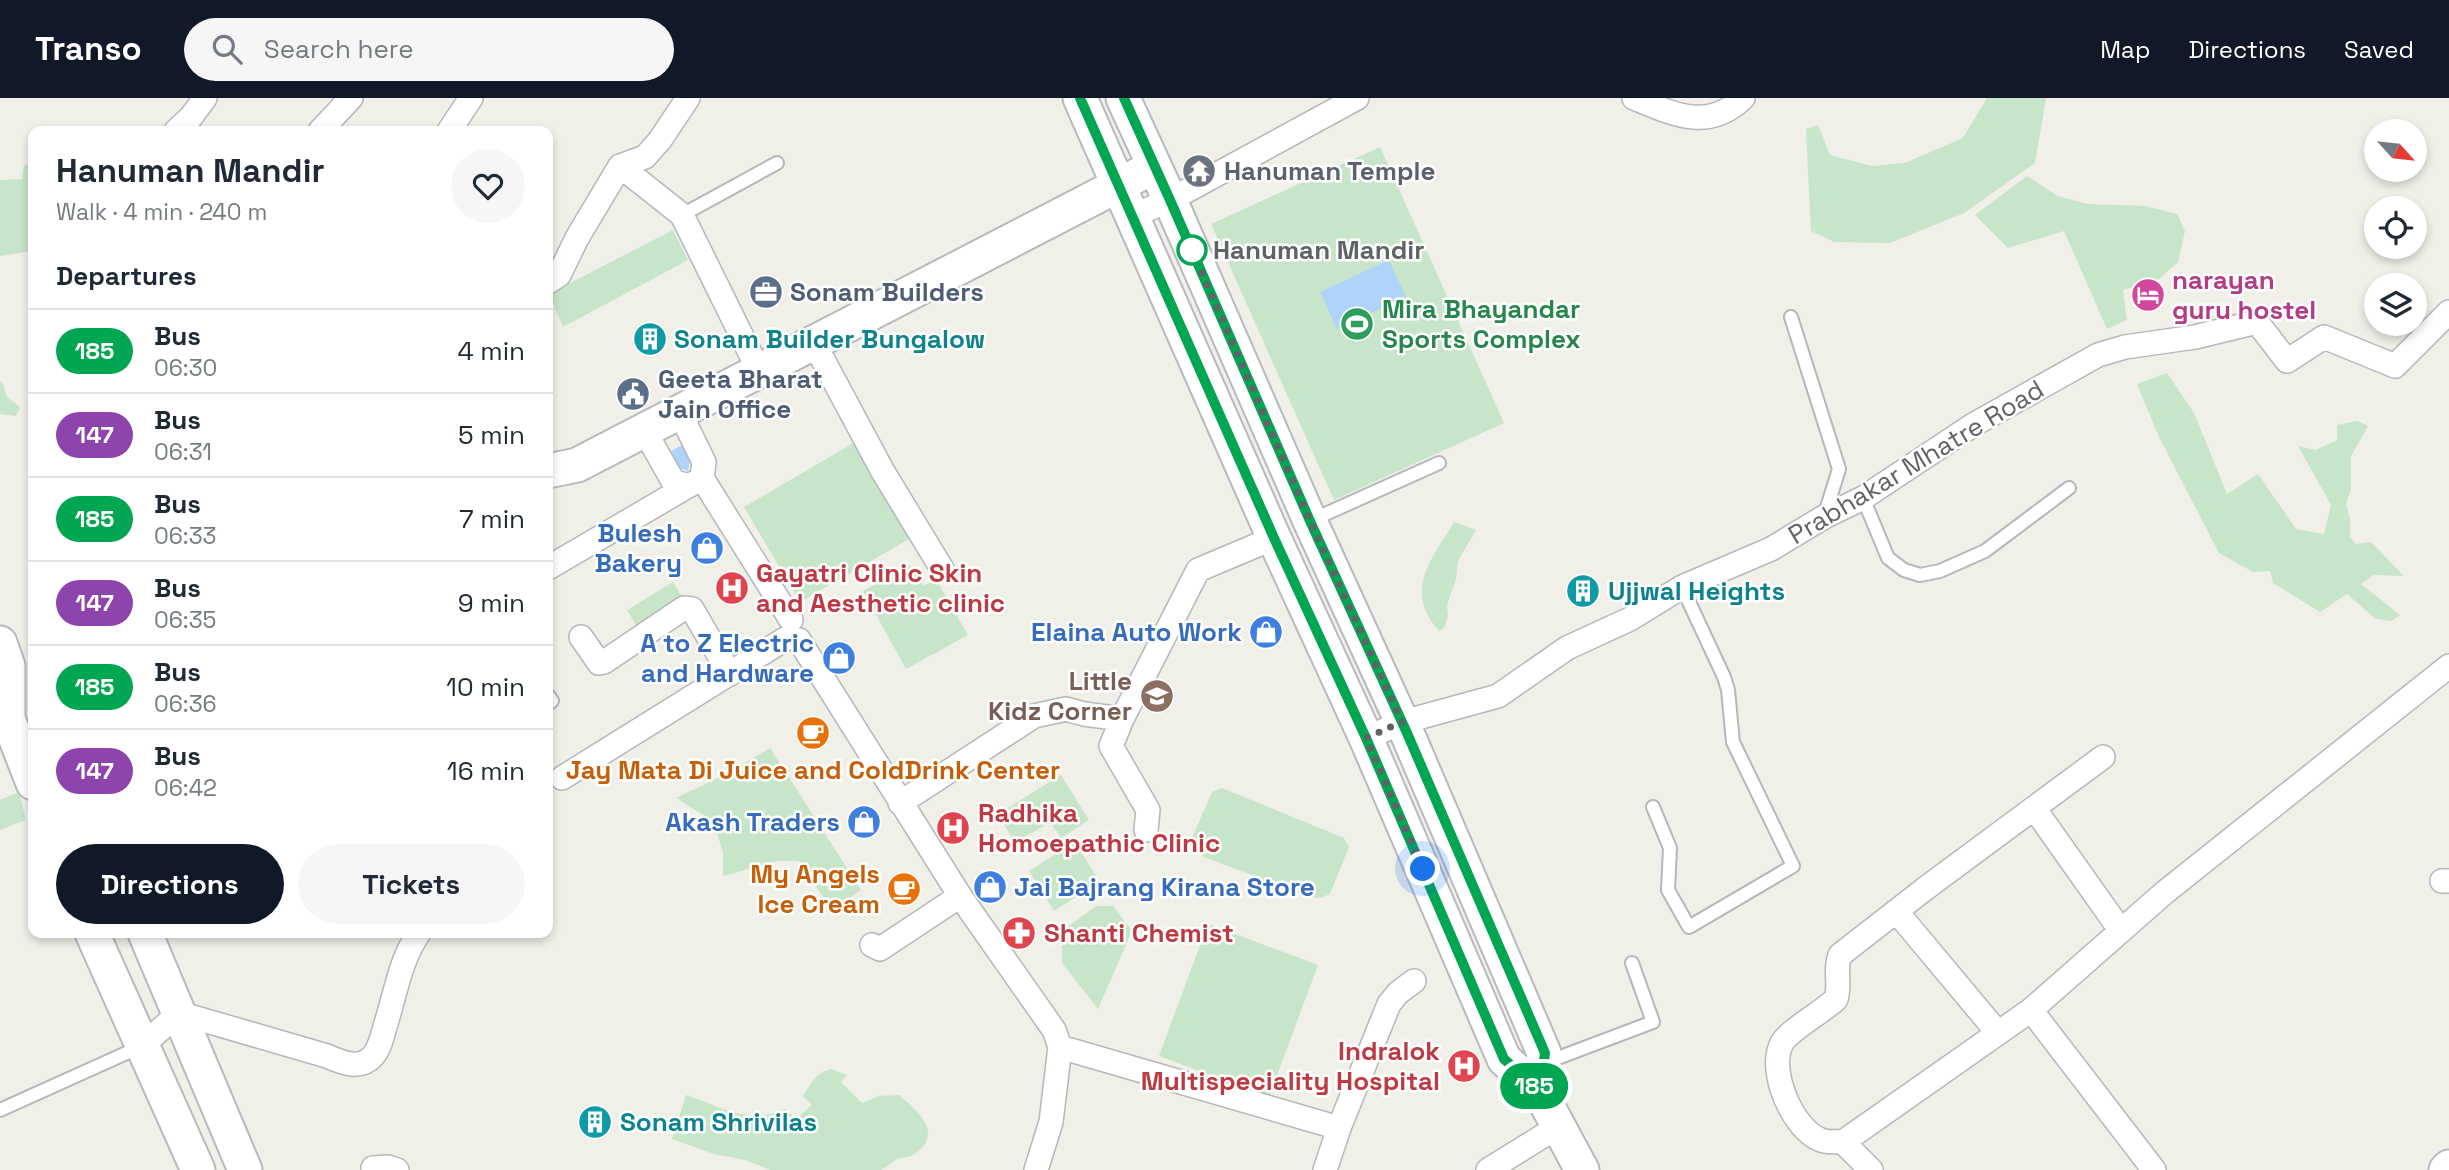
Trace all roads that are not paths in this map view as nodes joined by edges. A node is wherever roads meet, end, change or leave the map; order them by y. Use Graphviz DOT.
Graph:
graph roads {
  1 [pos="205,98"];
  2 [pos="351,98"];
  3 [pos="471,98"];
  4 [pos="688,98"];
  5 [pos="1080,98"];
  6 [pos="1124,98"];
  7 [pos="1357,98"];
  8 [pos="1634,98"];
  9 [pos="1744,98"];
  10 [pos="181,126"];
  11 [pos="325,126"];
  12 [pos="452,126"];
  13 [pos="777,163"];
  14 [pos="620,166"];
  15 [pos="1155,166"];
  16 [pos="1120,184"];
  17 [pos="1170,200"];
  18 [pos="682,215"];
  19 [pos="1134,216"];
  20 [pos="553,279"];
  21 [pos="2449,312"];
  22 [pos="1791,317"];
  23 [pos="814,343"];
  24 [pos="759,371"];
  25 [pos="679,411"];
  26 [pos="644,430"];
  27 [pos="1439,463"];
  28 [pos="553,470"];
  29 [pos="695,482"];
  30 [pos="2069,488"];
  31 [pos="1863,498"];
  32 [pos="1824,517"];
  33 [pos="1310,521"];
  34 [pos="1274,538"];
  35 [pos="553,565"];
  36 [pos="942,569"];
  37 [pos="1682,587"];
  38 [pos="792,633"];
  39 [pos="581,637"];
  40 [pos="10,658"];
  41 [pos="2449,667"];
  42 [pos="730,674"];
  43 [pos="28,681"];
  44 [pos="1122,719"];
  45 [pos="1402,722"];
  46 [pos="1366,738"];
  47 [pos="2103,757"];
  48 [pos="28,770"];
  49 [pos="571,777"];
  50 [pos="901,803"];
  51 [pos="1653,807"];
  52 [pos="2034,808"];
  53 [pos="1146,830"];
  54 [pos="960,896"];
  55 [pos="1896,911"];
  56 [pos="2121,930"];
  57 [pos="94,938"];
  58 [pos="147,938"];
  59 [pos="416,938"];
  60 [pos="872,945"];
  61 [pos="1632,963"];
  62 [pos="1414,981"];
  63 [pos="2031,1010"];
  64 [pos="179,1013"];
  65 [pos="1998,1033"];
  66 [pos="143,1045"];
  67 [pos="1060,1046"];
  68 [pos="1541,1078"];
  69 [pos="0,1110"];
  70 [pos="1559,1126"];
  71 [pos="1339,1128"];
  72 [pos="1843,1142"];
  73 [pos="373,1168"];
  74 [pos="198,1170"];
  75 [pos="244,1170"];
  76 [pos="397,1170"];
  77 [pos="1036,1170"];
  78 [pos="1325,1170"];
  79 [pos="1488,1170"];
  80 [pos="1582,1170"];
  81 [pos="1871,1170"];
  82 [pos="2154,1170"];
  1 -- 10 [label="street"];
  2 -- 11 [label="street"];
  3 -- 12 [label="street"];
  4 -- 14 [label="street"];
  5 -- 16 [label="main road"];
  6 -- 15 [label="main road"];
  7 -- 17 [label="street"];
  8 -- 9 [label="street"];
  13 -- 18 [label="lane"];
  14 -- 18 [label="street"];
  14 -- 20 [label="street"];
  15 -- 16 [label="main road"];
  15 -- 17 [label="main road"];
  16 -- 19 [label="main road"];
  16 -- 23 [label="main road"];
  17 -- 19 [label="street"];
  17 -- 33 [label="main road"];
  18 -- 24 [label="street"];
  19 -- 34 [label="main road"];
  21 -- 31 [label="street, Prabhakar Mhatre Road"];
  22 -- 32 [label="lane"];
  23 -- 24 [label="main road"];
  23 -- 36 [label="street"];
  24 -- 25 [label="main road"];
  25 -- 26 [label="main road"];
  25 -- 29 [label="street"];
  26 -- 28 [label="main road"];
  26 -- 29 [label="street"];
  27 -- 33 [label="lane"];
  29 -- 35 [label="street"];
  29 -- 38 [label="street"];
  30 -- 31 [label="lane"];
  31 -- 32 [label="street, Prabhakar Mhatre Road"];
  32 -- 37 [label="street, Prabhakar Mhatre Road"];
  33 -- 45 [label="main road"];
  34 -- 44 [label="street"];
  34 -- 46 [label="main road"];
  37 -- 45 [label="street, Prabhakar Mhatre Road"];
  37 -- 51 [label="lane"];
  38 -- 42 [label="street"];
  38 -- 50 [label="street"];
  39 -- 42 [label="street"];
  40 -- 43 [label="main road"];
  40 -- 48 [label="main road"];
  41 -- 56 [label="street"];
  42 -- 49 [label="street"];
  44 -- 50 [label="street"];
  44 -- 53 [label="street"];
  45 -- 46 [label="street, Prabhakar Mhatre Road"];
  45 -- 68 [label="main road"];
  46 -- 68 [label="main road"];
  47 -- 52 [label="street"];
  50 -- 54 [label="street"];
  52 -- 55 [label="street"];
  52 -- 56 [label="street"];
  54 -- 60 [label="street"];
  54 -- 67 [label="street"];
  55 -- 65 [label="street"];
  55 -- 72 [label="street"];
  56 -- 63 [label="street"];
  57 -- 66 [label="main road"];
  58 -- 64 [label="main road"];
  59 -- 64 [label="street"];
  61 -- 68 [label="lane"];
  62 -- 71 [label="street"];
  63 -- 65 [label="street"];
  63 -- 82 [label="street"];
  64 -- 66 [label="street"];
  64 -- 75 [label="main road"];
  65 -- 72 [label="street"];
  66 -- 69 [label="lane"];
  66 -- 74 [label="main road"];
  67 -- 71 [label="street"];
  67 -- 77 [label="street"];
  68 -- 70 [label="main road"];
  70 -- 79 [label="street"];
  70 -- 80 [label="main road"];
  71 -- 78 [label="street"];
  72 -- 81 [label="street"];
  73 -- 76 [label="street"];
}
